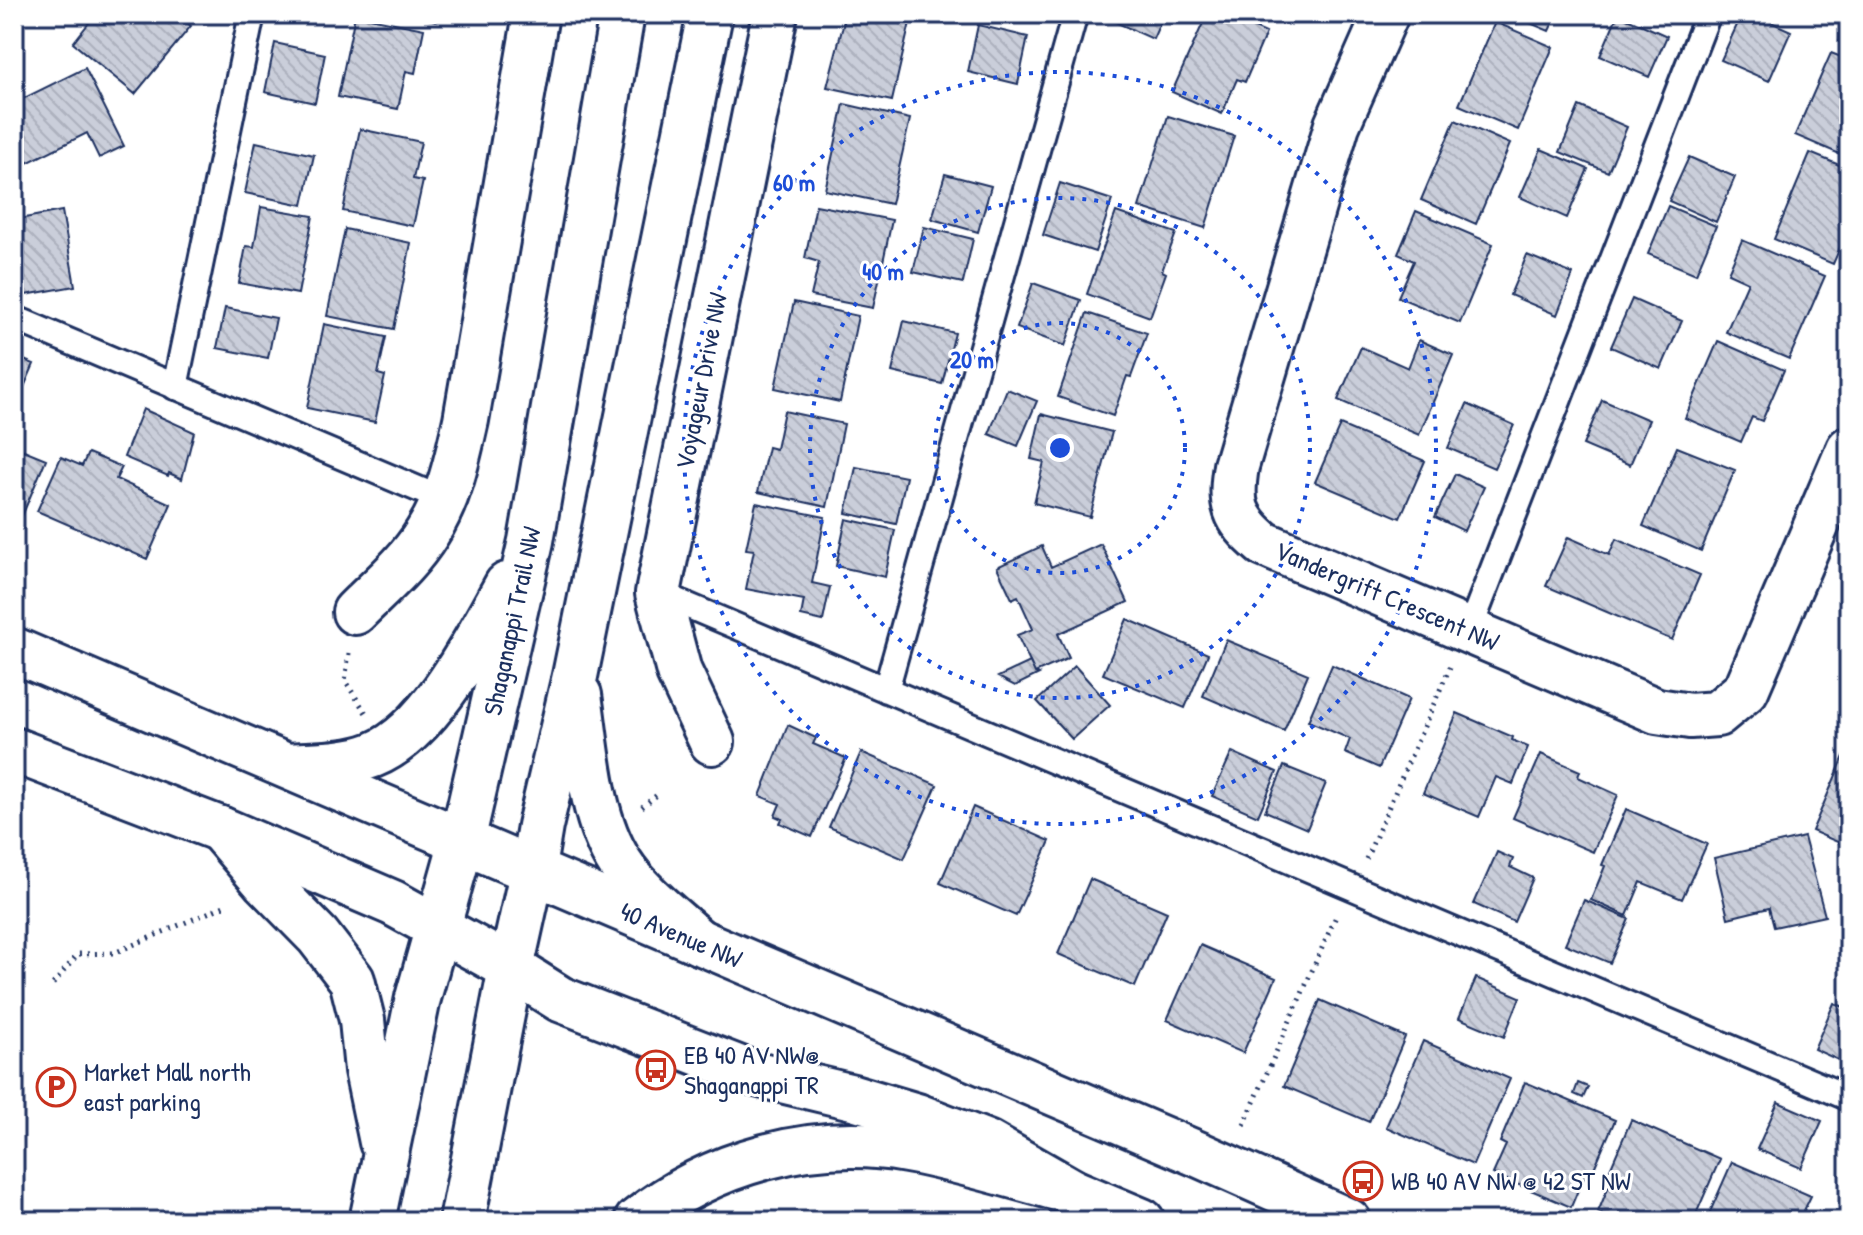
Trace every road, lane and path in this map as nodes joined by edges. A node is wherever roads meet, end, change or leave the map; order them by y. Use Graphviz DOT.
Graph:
graph roads {
  1 [pos="252,14"];
  2 [pos="536,14"];
  3 [pos="622,14"];
  4 [pos="710,14"];
  5 [pos="775,14"];
  6 [pos="1075,14"];
  7 [pos="1386,14"];
  8 [pos="1708,14"];
  9 [pos="14,318"];
  10 [pos="175,387"];
  11 [pos="1849,449"];
  12 [pos="444,500"];
  13 [pos="531,541"];
  14 [pos="658,593"];
  15 [pos="355,612"];
  16 [pos="1469,631"];
  17 [pos="14,650"];
  18 [pos="575,676"];
  19 [pos="886,690"];
  20 [pos="370,720"];
  21 [pos="712,742"];
  22 [pos="14,750"];
  23 [pos="288,766"];
  24 [pos="220,829"];
  25 [pos="462,841"];
  26 [pos="532,873"];
  27 [pos="224,906"];
  28 [pos="438,928"];
  29 [pos="699,942"];
  30 [pos="511,968"];
  31 [pos="53,984"];
  32 [pos="1849,1098"];
  33 [pos="385,1159"];
  34 [pos="1073,1192"];
  35 [pos="372,1221"];
  36 [pos="462,1221"];
  37 [pos="637,1221"];
  38 [pos="1142,1221"];
  39 [pos="1348,1221"];
  1 -- 10 [label="lane"];
  2 -- 12 [label="street"];
  3 -- 13 [label="street, Shaganappi Trail NW"];
  4 -- 18 [label="street"];
  5 -- 14 [label="street, Voyageur Drive NW"];
  6 -- 19 [label="lane"];
  7 -- 16 [label="street, Vandergrift Crescent NW"];
  8 -- 16 [label="lane"];
  9 -- 10 [label="lane"];
  10 -- 12 [label="lane"];
  11 -- 16 [label="street, Vandergrift Crescent NW"];
  12 -- 15 [label="street"];
  13 -- 23 [label="street"];
  13 -- 25 [label="street, Shaganappi Trail NW"];
  14 -- 19 [label="lane"];
  14 -- 21 [label="street, Voyageur Drive NW"];
  15 -- 20 [label="path"];
  17 -- 23 [label="street, 40 Avenue NW"];
  18 -- 26 [label="street"];
  18 -- 29 [label="street"];
  19 -- 32 [label="lane"];
  22 -- 24 [label="street"];
  23 -- 25 [label="street, 40 Avenue NW"];
  24 -- 28 [label="street"];
  24 -- 33 [label="street"];
  25 -- 26 [label="street, 40 Avenue NW"];
  25 -- 28 [label="street, Shaganappi Trail NW"];
  26 -- 29 [label="street, 40 Avenue NW"];
  26 -- 30 [label="street"];
  27 -- 31 [label="path"];
  28 -- 30 [label="street"];
  28 -- 33 [label="street, Shaganappi Trail NW"];
  29 -- 39 [label="street, 40 Avenue NW"];
  30 -- 34 [label="street"];
  30 -- 36 [label="street"];
  33 -- 35 [label="street, Shaganappi Trail NW"];
  34 -- 37 [label="street"];
  34 -- 38 [label="street"];
}
